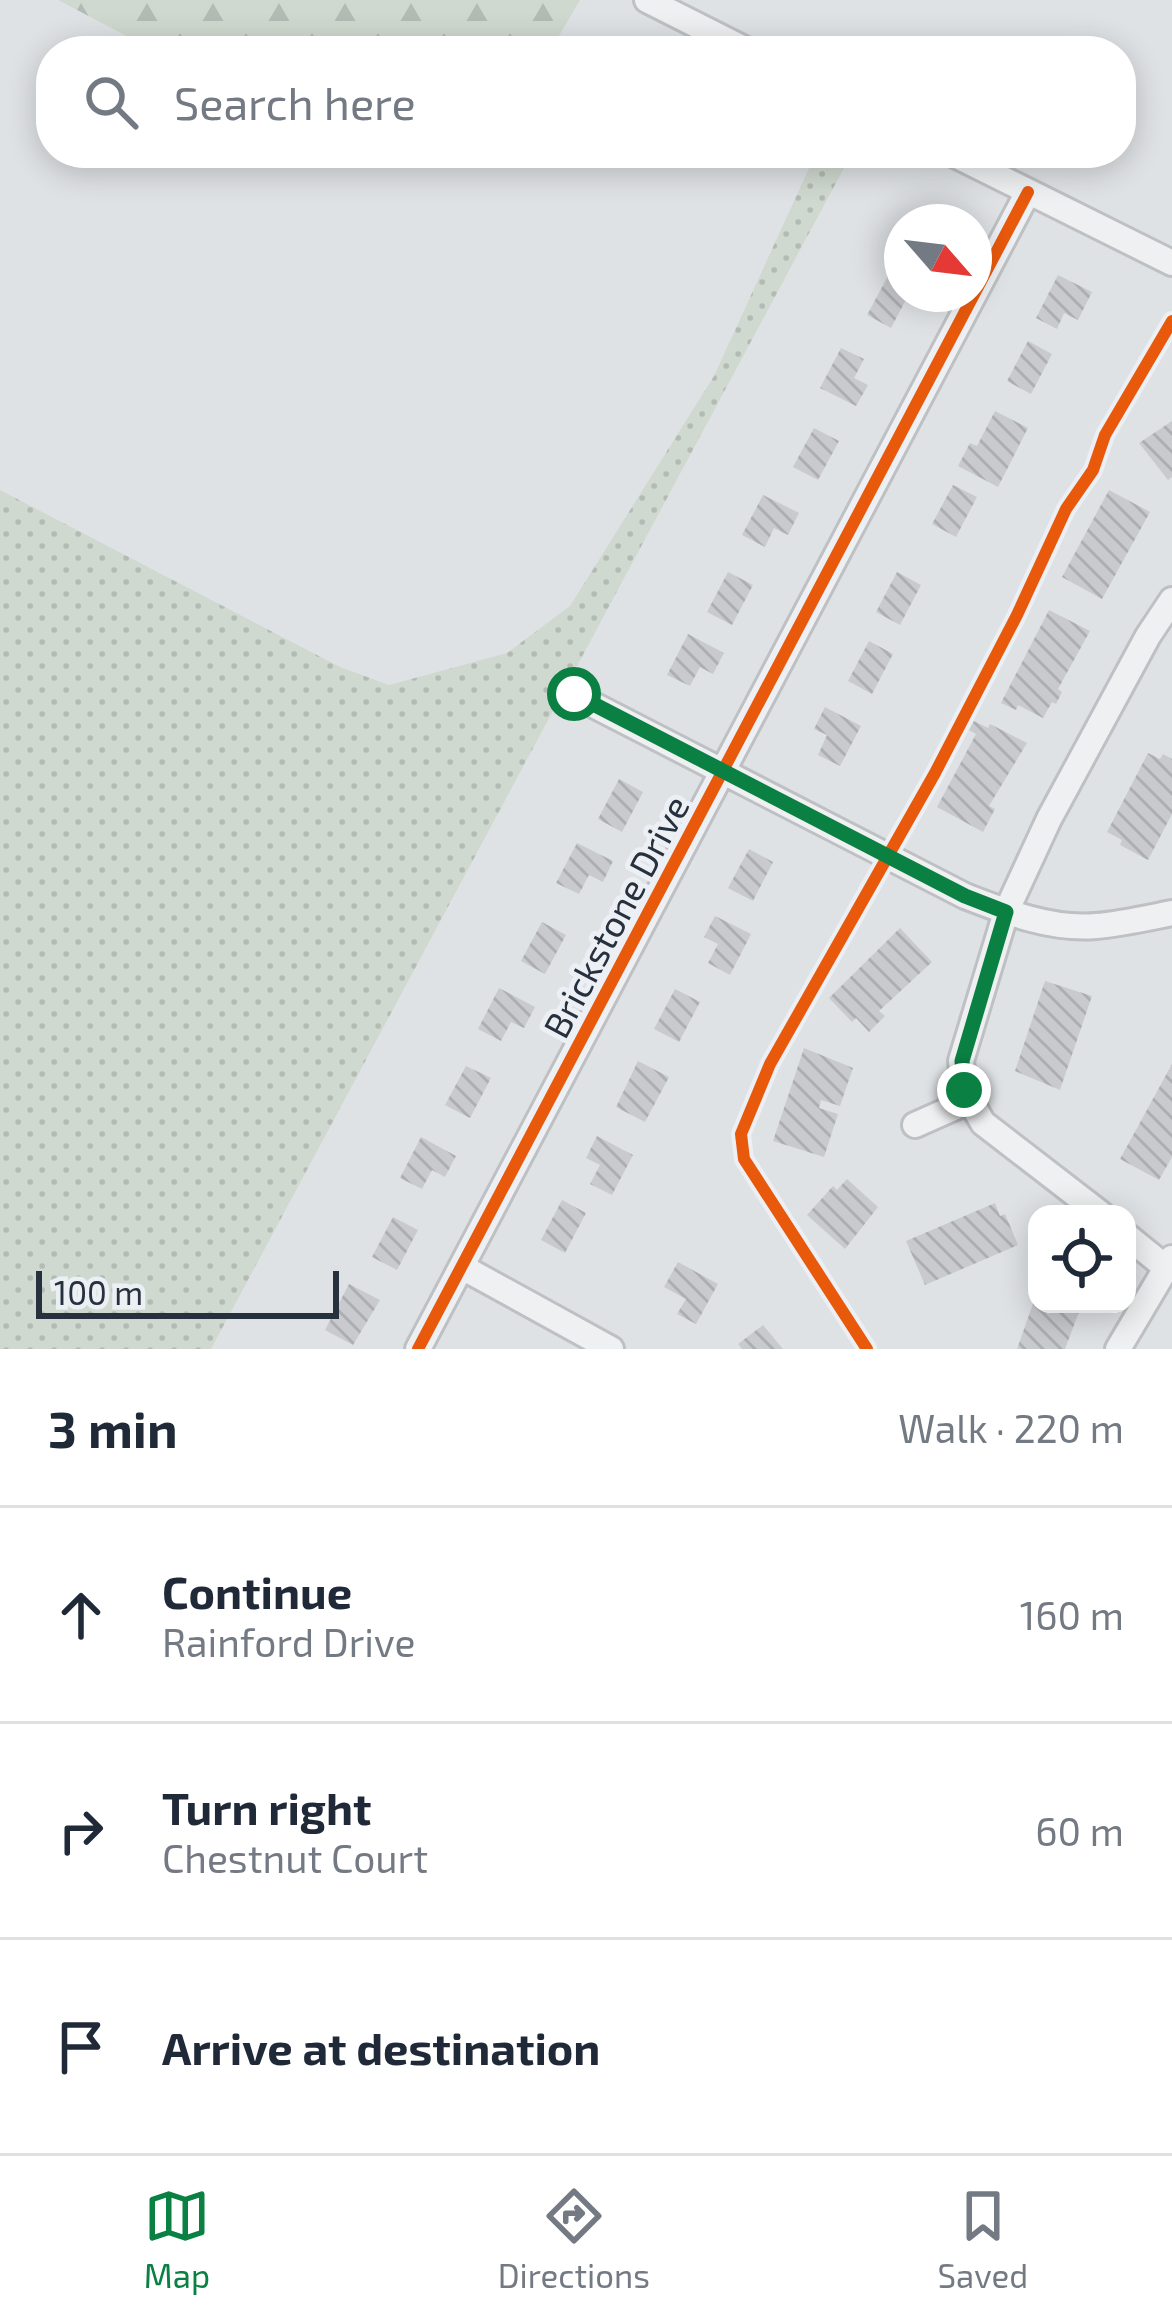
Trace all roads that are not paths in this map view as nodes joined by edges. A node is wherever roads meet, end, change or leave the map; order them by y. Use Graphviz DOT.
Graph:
graph roads {
  1 [pos="647,0"];
  2 [pos="718,36"];
  3 [pos="981,168"];
  4 [pos="1028,192"];
  5 [pos="1172,263"];
  6 [pos="1172,600"];
  7 [pos="574,694"];
  8 [pos="726,771"];
  9 [pos="1006,912"];
  10 [pos="1172,914"];
  11 [pos="969,1101"];
  12 [pos="915,1125"];
  13 [pos="1089,1205"];
  14 [pos="1136,1241"];
  15 [pos="1168,1262"];
  16 [pos="462,1267"];
  17 [pos="418,1349"];
  18 [pos="611,1349"];
  19 [pos="1118,1349"];
  1 -- 2 [label="street"];
  3 -- 4 [label="street"];
  4 -- 5 [label="street"];
  4 -- 8 [label="street, Brickstone Drive"];
  6 -- 9 [label="street"];
  7 -- 8 [label="street"];
  8 -- 9 [label="street"];
  8 -- 16 [label="street, Brickstone Drive"];
  9 -- 10 [label="street"];
  9 -- 11 [label="street"];
  11 -- 12 [label="street"];
  11 -- 13 [label="street"];
  14 -- 15 [label="street"];
  15 -- 19 [label="street"];
  16 -- 17 [label="street, Brickstone Drive"];
  16 -- 18 [label="street"];
}
